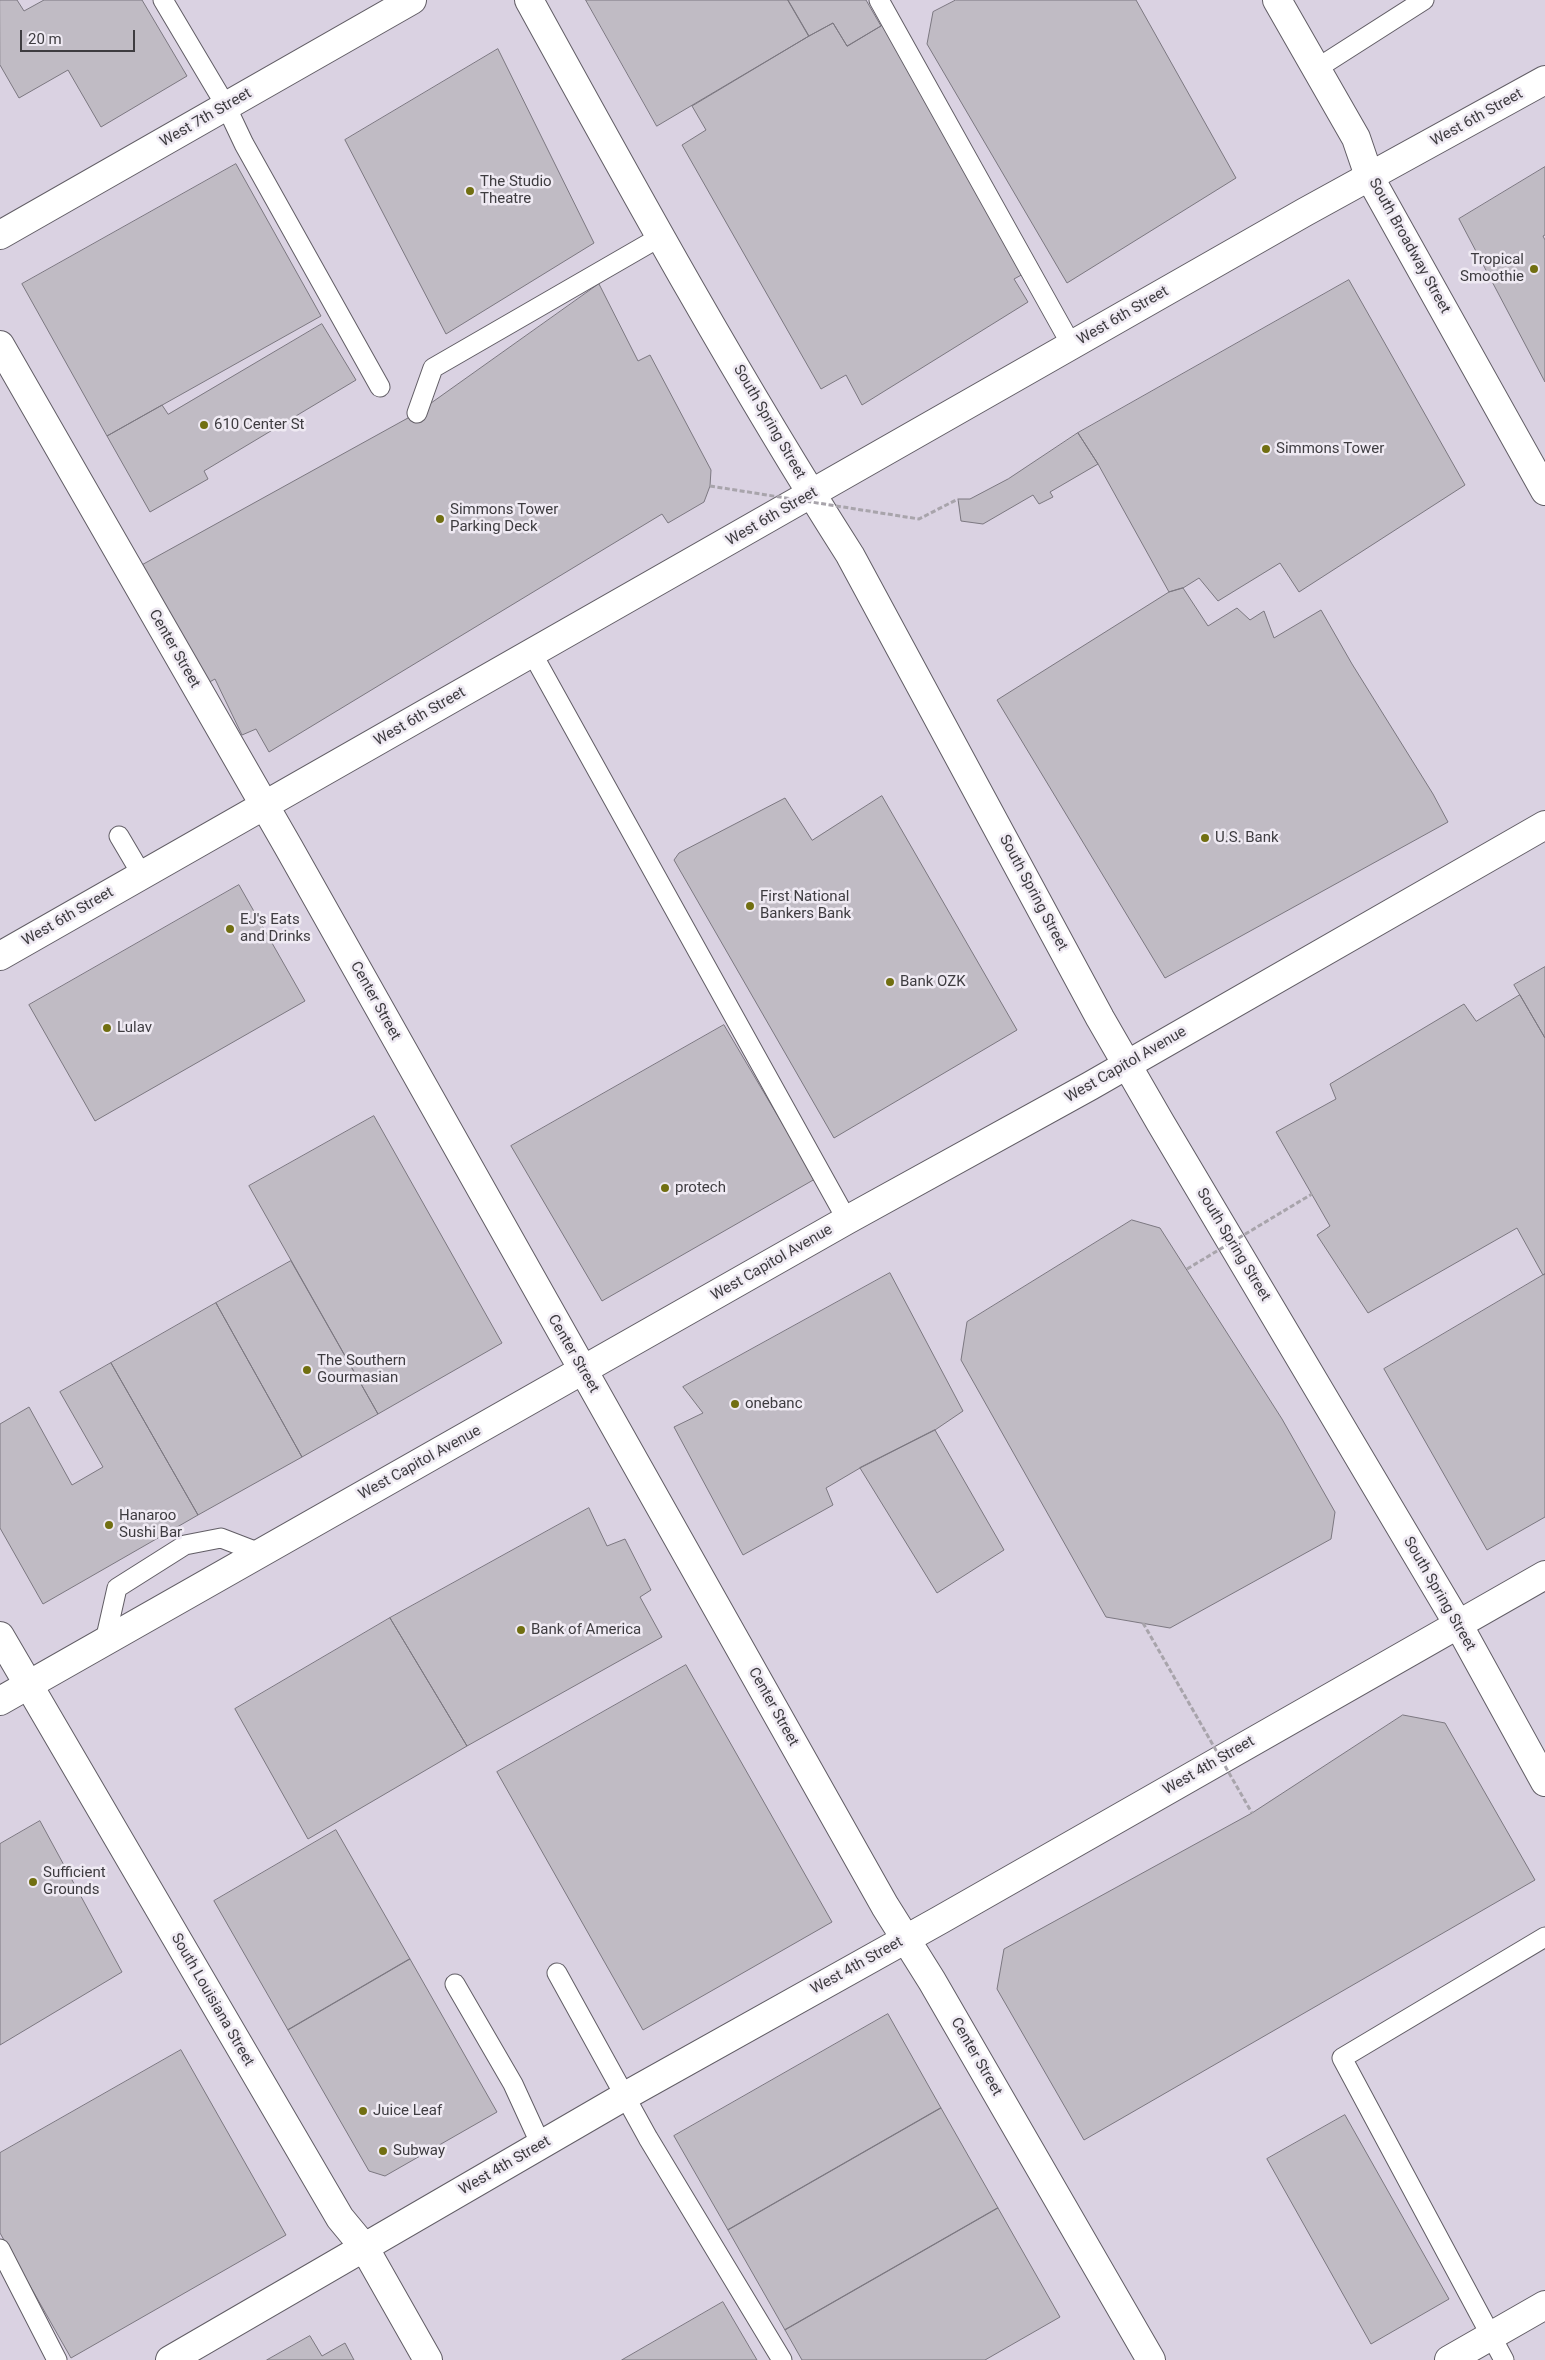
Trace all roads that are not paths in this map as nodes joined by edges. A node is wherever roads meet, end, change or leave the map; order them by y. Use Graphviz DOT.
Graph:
graph roads {
  1 [pos="163,0"];
  2 [pos="412,0"];
  3 [pos="529,0"];
  4 [pos="879,0"];
  5 [pos="1276,0"];
  6 [pos="1424,0"];
  7 [pos="1316,69"];
  8 [pos="1545,80"];
  9 [pos="226,106"];
  10 [pos="1369,176"];
  11 [pos="0,235"];
  12 [pos="660,236"];
  13 [pos="594,276"];
  14 [pos="575,303"];
  15 [pos="0,345"];
  16 [pos="1072,346"];
  17 [pos="380,387"];
  18 [pos="417,412"];
  19 [pos="1545,491"];
  20 [pos="811,494"];
  21 [pos="532,652"];
  22 [pos="264,806"];
  23 [pos="1545,825"];
  24 [pos="119,836"];
  25 [pos="142,875"];
  26 [pos="0,956"];
  27 [pos="1127,1064"];
  28 [pos="847,1220"];
  29 [pos="582,1371"];
  30 [pos="260,1554"];
  31 [pos="1545,1575"];
  32 [pos="1458,1624"];
  33 [pos="0,1636"];
  34 [pos="105,1641"];
  35 [pos="28,1685"];
  36 [pos="0,1701"];
  37 [pos="1545,1782"];
  38 [pos="1545,1937"];
  39 [pos="906,1938"];
  40 [pos="557,1973"];
  41 [pos="455,1984"];
  42 [pos="625,2096"];
  43 [pos="541,2146"];
  44 [pos="364,2246"];
  45 [pos="0,2249"];
  46 [pos="1545,2305"];
  47 [pos="1491,2336"];
  48 [pos="57,2360"];
  49 [pos="170,2360"];
  50 [pos="428,2360"];
  51 [pos="782,2360"];
  52 [pos="1152,2360"];
  53 [pos="1449,2360"];
  54 [pos="1504,2360"];
  1 -- 9 [label="lane"];
  2 -- 9 [label="street, West 7th Street"];
  3 -- 12 [label="street, South Spring Street"];
  4 -- 16 [label="lane"];
  5 -- 7 [label="street, South Broadway Street"];
  6 -- 7 [label="lane"];
  7 -- 10 [label="street, South Broadway Street"];
  8 -- 10 [label="street, West 6th Street"];
  9 -- 11 [label="street, West 7th Street"];
  9 -- 17 [label="lane"];
  10 -- 16 [label="street, West 6th Street"];
  10 -- 19 [label="street, South Broadway Street"];
  12 -- 13 [label="lane"];
  12 -- 20 [label="street, South Spring Street"];
  13 -- 14 [label="lane"];
  13 -- 18 [label="lane"];
  15 -- 22 [label="street, Center Street"];
  16 -- 20 [label="street, West 6th Street"];
  20 -- 21 [label="street, West 6th Street"];
  20 -- 27 [label="street, South Spring Street"];
  21 -- 22 [label="street, West 6th Street"];
  21 -- 28 [label="lane"];
  22 -- 25 [label="street, West 6th Street"];
  22 -- 29 [label="street, Center Street"];
  23 -- 27 [label="street, West Capitol Avenue"];
  24 -- 25 [label="lane"];
  25 -- 26 [label="street, West 6th Street"];
  27 -- 28 [label="street, West Capitol Avenue"];
  27 -- 32 [label="street, South Spring Street"];
  28 -- 29 [label="street, West Capitol Avenue"];
  29 -- 30 [label="street, West Capitol Avenue"];
  29 -- 39 [label="street, Center Street"];
  30 -- 34 [label="street, West Capitol Avenue"];
  30 -- 34 [label="lane"];
  31 -- 32 [label="street, West 4th Street"];
  32 -- 37 [label="street, South Spring Street"];
  32 -- 39 [label="street, West 4th Street"];
  33 -- 35 [label="street, South Louisiana Street"];
  34 -- 35 [label="street, West Capitol Avenue"];
  35 -- 36 [label="street, West Capitol Avenue"];
  35 -- 44 [label="street, South Louisiana Street"];
  38 -- 47 [label="lane"];
  39 -- 42 [label="street, West 4th Street"];
  39 -- 52 [label="street, Center Street"];
  40 -- 42 [label="lane"];
  41 -- 43 [label="lane"];
  42 -- 43 [label="street, West 4th Street"];
  42 -- 51 [label="lane"];
  43 -- 44 [label="street, West 4th Street"];
  44 -- 49 [label="street, West 4th Street"];
  44 -- 50 [label="street, South Louisiana Street"];
  45 -- 48 [label="lane"];
  46 -- 47 [label="street"];
  47 -- 53 [label="street"];
  47 -- 54 [label="lane"];
}
